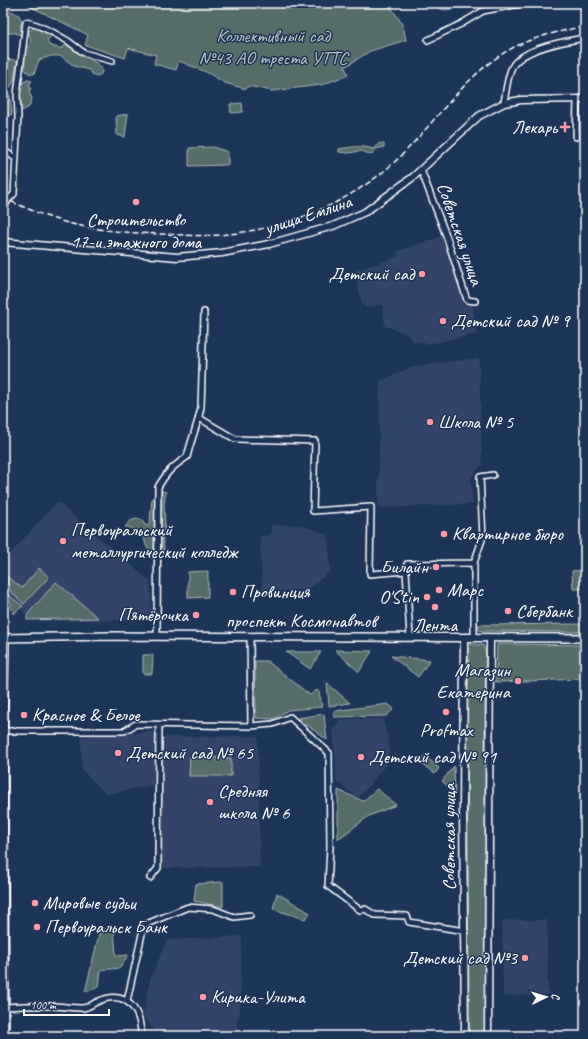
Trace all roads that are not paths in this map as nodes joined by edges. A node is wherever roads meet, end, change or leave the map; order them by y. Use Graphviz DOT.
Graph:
graph roads {
  1 [pos="526,3"];
  2 [pos="585,38"];
  3 [pos="428,40"];
  4 [pos="112,61"];
  5 [pos="577,99"];
  6 [pos="585,99"];
  7 [pos="504,103"];
  8 [pos="576,137"];
  9 [pos="3,150"];
  10 [pos="15,158"];
  11 [pos="421,170"];
  12 [pos="3,206"];
  13 [pos="3,242"];
  14 [pos="475,302"];
  15 [pos="204,312"];
  16 [pos="199,418"];
  17 [pos="493,475"];
  18 [pos="474,564"];
  19 [pos="406,571"];
  20 [pos="3,628"];
  21 [pos="157,636"];
  22 [pos="250,636"];
  23 [pos="410,637"];
  24 [pos="6,638"];
  25 [pos="464,638"];
  26 [pos="474,638"];
  27 [pos="490,638"];
  28 [pos="585,638"];
  29 [pos="159,725"];
  30 [pos="251,726"];
  31 [pos="3,731"];
  32 [pos="150,878"];
  33 [pos="250,915"];
  34 [pos="465,930"];
  35 [pos="127,1001"];
  36 [pos="4,1007"];
  37 [pos="5,1036"];
  38 [pos="141,1036"];
  39 [pos="465,1036"];
  40 [pos="488,1036"];
  1 -- 3 [label="street"];
  2 -- 7 [label="street"];
  4 -- 10 [label="street"];
  5 -- 6 [label="street, улица Емлина"];
  5 -- 7 [label="street, улица Емлина"];
  5 -- 8 [label="street"];
  7 -- 11 [label="street, улица Емлина"];
  9 -- 10 [label="street"];
  10 -- 12 [label="street"];
  11 -- 13 [label="street, улица Емлина"];
  11 -- 14 [label="street, Советская улица"];
  15 -- 16 [label="street"];
  16 -- 19 [label="street"];
  16 -- 21 [label="street"];
  17 -- 18 [label="street"];
  18 -- 19 [label="street"];
  18 -- 26 [label="street"];
  19 -- 23 [label="street"];
  20 -- 24 [label="street"];
  21 -- 22 [label="main road, проспект Космонавтов"];
  21 -- 24 [label="main road, проспект Космонавтов"];
  22 -- 23 [label="main road, проспект Космонавтов"];
  22 -- 30 [label="street"];
  23 -- 25 [label="main road, проспект Космонавтов"];
  24 -- 31 [label="main road"];
  25 -- 26 [label="main road, проспект Космонавтов"];
  25 -- 34 [label="street, Советская улица"];
  26 -- 27 [label="main road, проспект Космонавтов"];
  27 -- 28 [label="main road, проспект Космонавтов"];
  27 -- 40 [label="street, Советская улица"];
  29 -- 30 [label="street"];
  29 -- 31 [label="street"];
  29 -- 32 [label="street"];
  30 -- 34 [label="street"];
  31 -- 36 [label="main road"];
  33 -- 35 [label="street"];
  34 -- 39 [label="street, Советская улица"];
  35 -- 36 [label="street"];
  35 -- 38 [label="street"];
  36 -- 37 [label="main road"];
}
